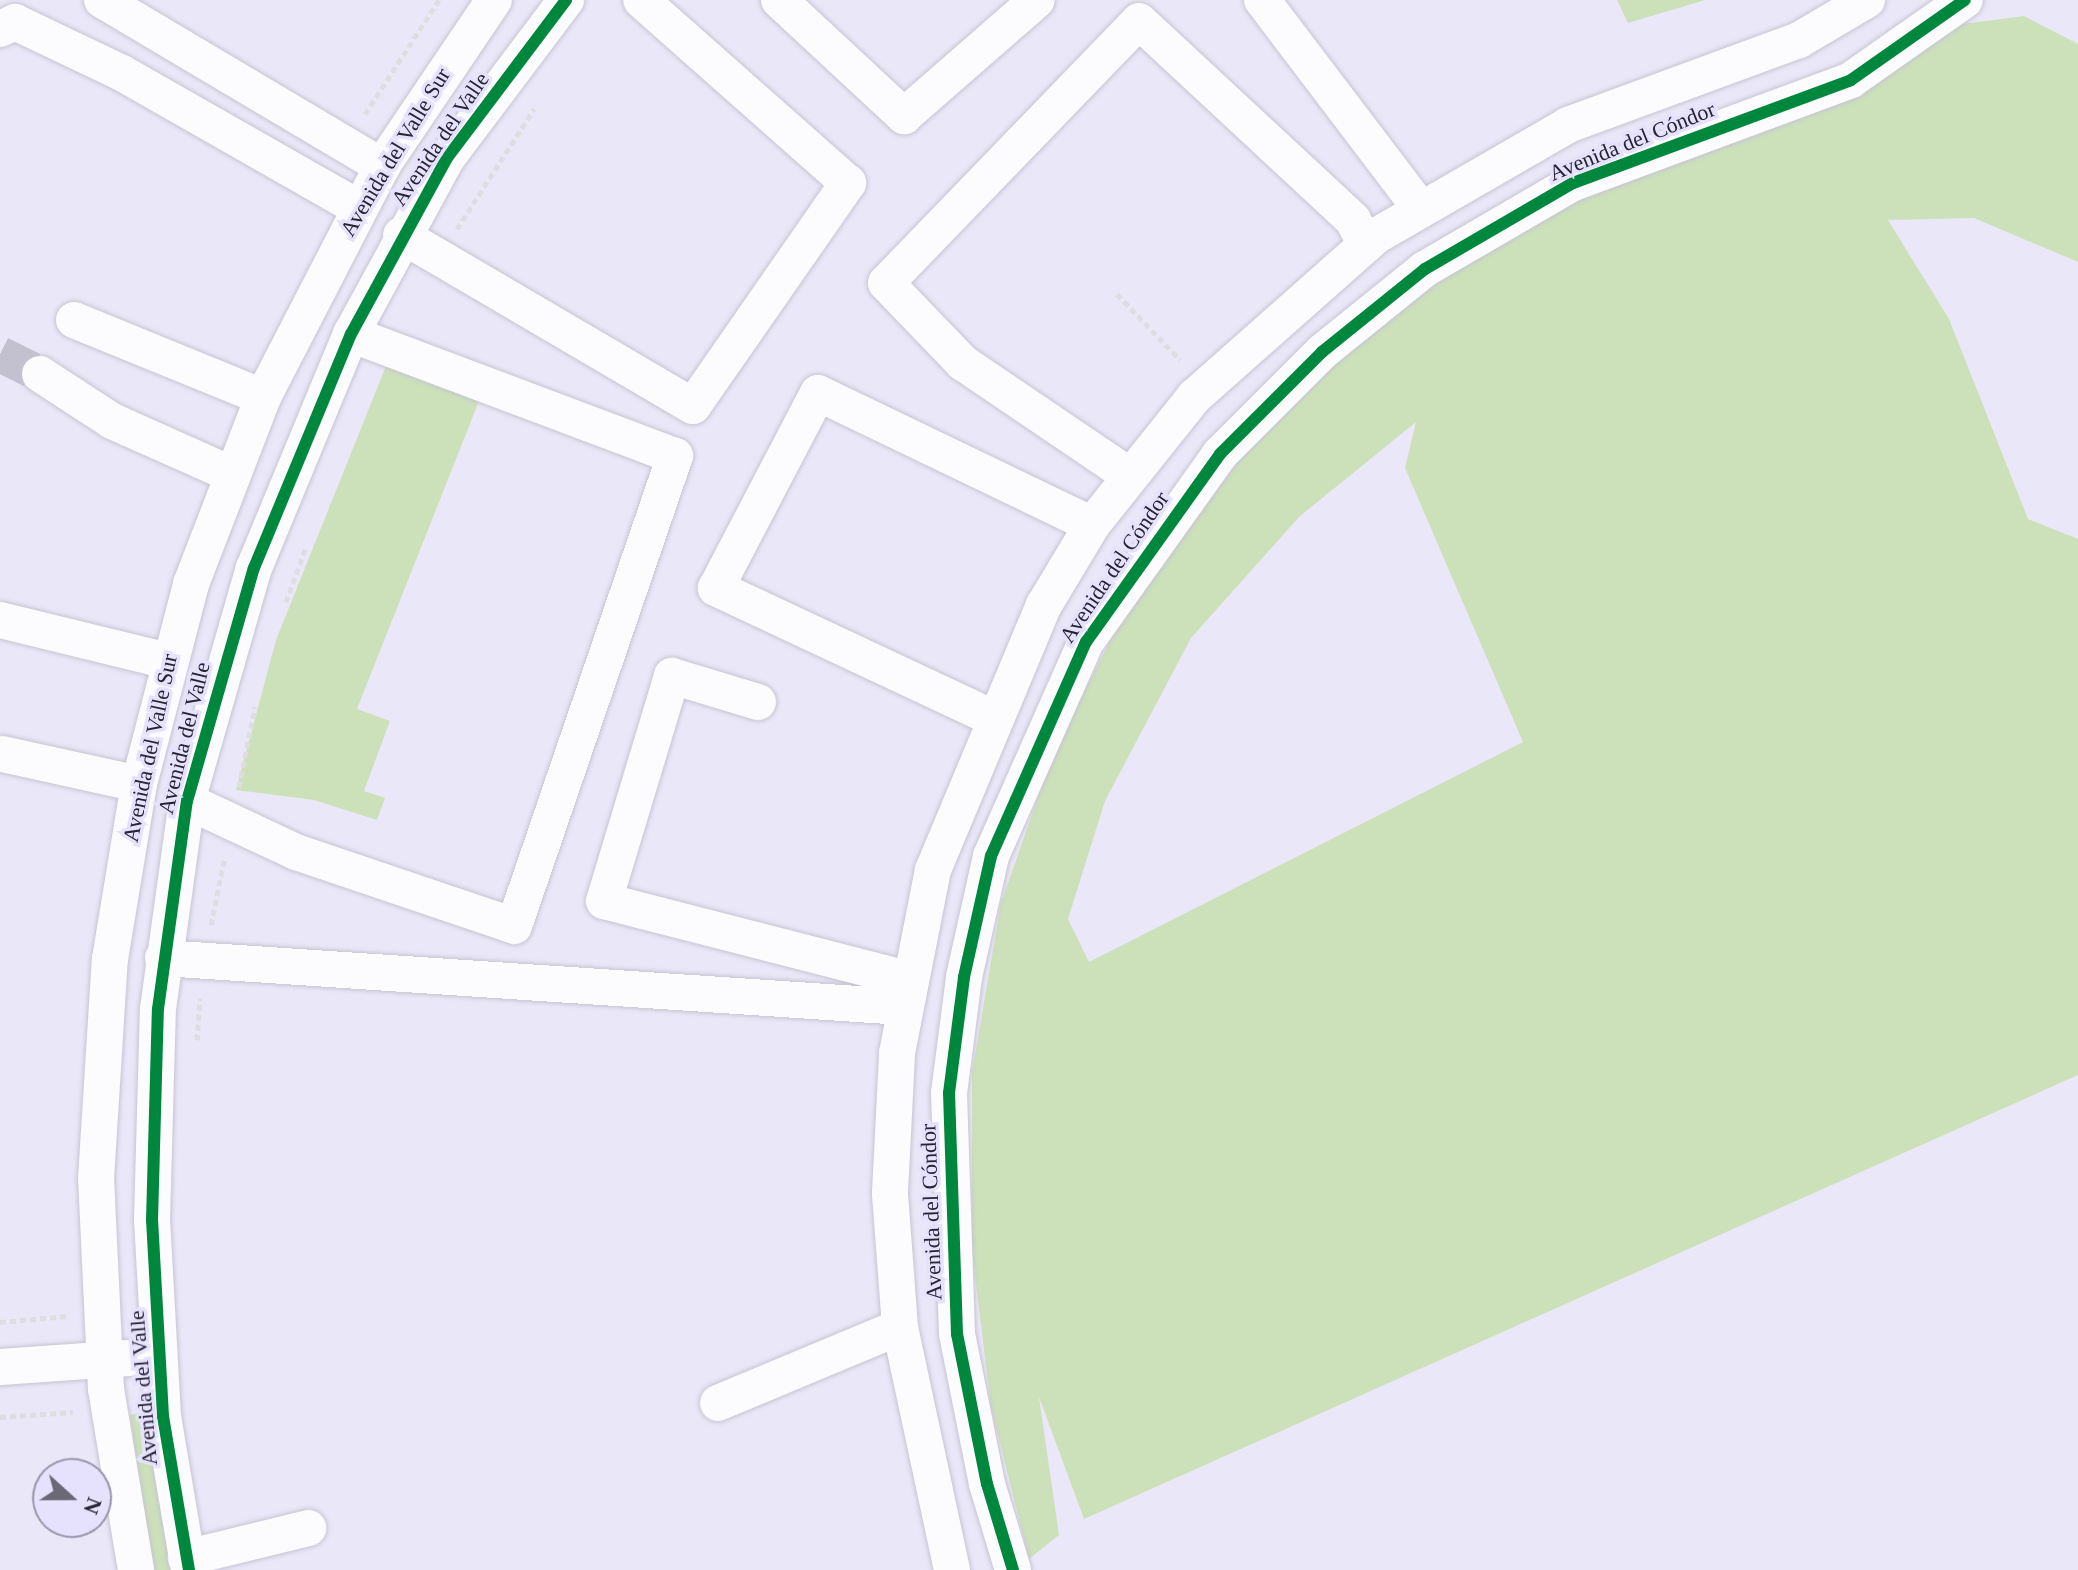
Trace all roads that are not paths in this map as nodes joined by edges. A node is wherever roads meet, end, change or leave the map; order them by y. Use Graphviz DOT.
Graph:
graph roads {
  1 [pos="102,0"];
  2 [pos="494,0"];
  3 [pos="566,0"];
  4 [pos="641,0"];
  5 [pos="779,0"];
  6 [pos="1037,0"];
  7 [pos="1262,0"];
  8 [pos="1867,0"];
  9 [pos="1965,0"];
  10 [pos="0,29"];
  11 [pos="382,166"];
  12 [pos="1419,207"];
  13 [pos="359,208"];
  14 [pos="401,235"];
  15 [pos="1371,240"];
  16 [pos="1405,283"];
  17 [pos="1292,305"];
  18 [pos="74,320"];
  19 [pos="351,334"];
  20 [pos="1322,352"];
  21 [pos="40,374"];
  22 [pos="263,397"];
  23 [pos="231,474"];
  24 [pos="1130,476"];
  25 [pos="1092,525"];
  26 [pos="0,620"];
  27 [pos="168,661"];
  28 [pos="758,702"];
  29 [pos="991,717"];
  30 [pos="2,754"];
  31 [pos="974,759"];
  32 [pos="139,784"];
  33 [pos="1017,786"];
  34 [pos="187,801"];
  35 [pos="942,844"];
  36 [pos="989,864"];
  37 [pos="163,958"];
  38 [pos="905,993"];
  39 [pos="900,1327"];
  40 [pos="158,1356"];
  41 [pos="106,1360"];
  42 [pos="0,1367"];
  43 [pos="718,1403"];
  44 [pos="308,1528"];
  45 [pos="188,1564"];
  46 [pos="136,1570"];
  47 [pos="952,1570"];
  48 [pos="1013,1570"];
  1 -- 11 [label="street"];
  2 -- 11 [label="street, Avenida del Valle Sur"];
  3 -- 14 [label="street, Avenida del Valle"];
  4 -- 14 [label="street"];
  5 -- 6 [label="street"];
  7 -- 12 [label="street"];
  8 -- 12 [label="street, Avenida del Cóndor"];
  9 -- 16 [label="street, Avenida del Cóndor"];
  10 -- 13 [label="street"];
  11 -- 13 [label="street, Avenida del Valle Sur"];
  12 -- 15 [label="street, Avenida del Cóndor"];
  13 -- 22 [label="street, Avenida del Valle Sur"];
  14 -- 19 [label="street, Avenida del Valle"];
  15 -- 16 [label="street"];
  15 -- 17 [label="street, Avenida del Cóndor"];
  15 -- 24 [label="street"];
  16 -- 20 [label="street, Avenida del Cóndor"];
  17 -- 20 [label="street"];
  17 -- 24 [label="street, Avenida del Cóndor"];
  18 -- 22 [label="street"];
  19 -- 34 [label="street, Avenida del Valle"];
  19 -- 34 [label="street"];
  20 -- 33 [label="street, Avenida del Cóndor"];
  21 -- 23 [label="street"];
  22 -- 23 [label="street, Avenida del Valle Sur"];
  23 -- 27 [label="street, Avenida del Valle Sur"];
  24 -- 25 [label="street, Avenida del Cóndor"];
  25 -- 29 [label="street, Avenida del Cóndor"];
  25 -- 29 [label="street"];
  26 -- 27 [label="street"];
  27 -- 32 [label="street, Avenida del Valle Sur"];
  28 -- 38 [label="street"];
  29 -- 31 [label="street, Avenida del Cóndor"];
  30 -- 32 [label="street"];
  31 -- 33 [label="street"];
  31 -- 35 [label="street, Avenida del Cóndor"];
  32 -- 41 [label="street, Avenida del Valle Sur"];
  33 -- 36 [label="street, Avenida del Cóndor"];
  34 -- 37 [label="street, Avenida del Valle"];
  35 -- 36 [label="street"];
  35 -- 38 [label="street, Avenida del Cóndor"];
  36 -- 48 [label="street, Avenida del Cóndor"];
  37 -- 38 [label="street"];
  37 -- 40 [label="street, Avenida del Valle"];
  38 -- 39 [label="street, Avenida del Cóndor"];
  39 -- 43 [label="street"];
  39 -- 47 [label="street, Avenida del Cóndor"];
  40 -- 41 [label="street"];
  40 -- 45 [label="street, Avenida del Valle"];
  41 -- 42 [label="street"];
  41 -- 46 [label="street, Avenida del Valle Sur"];
  44 -- 45 [label="street"];
}
